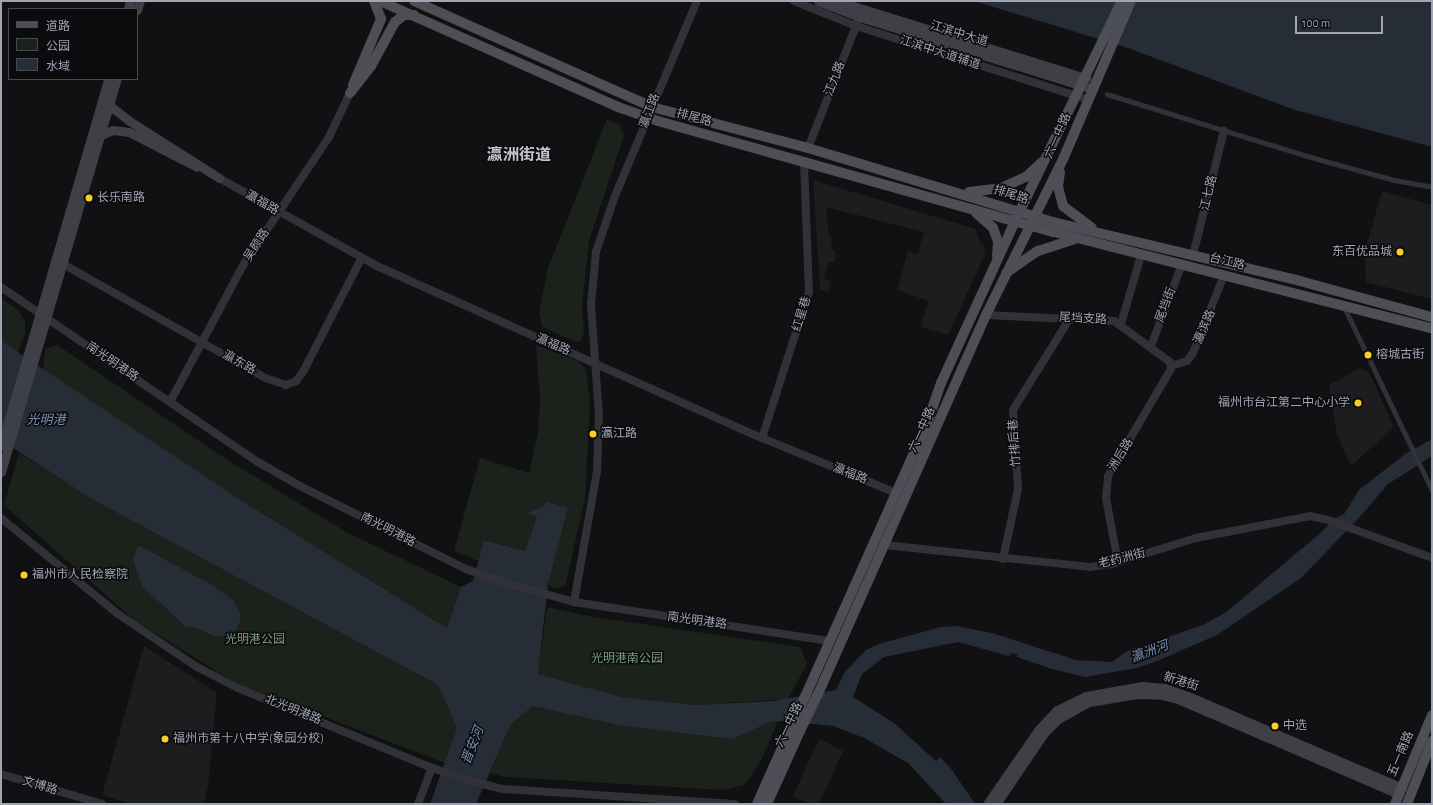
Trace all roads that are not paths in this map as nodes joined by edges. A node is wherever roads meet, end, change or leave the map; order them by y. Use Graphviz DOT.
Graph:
graph roads {
  1 [pos="374,1"];
  2 [pos="380,1"];
  3 [pos="414,1"];
  4 [pos="697,1"];
  5 [pos="794,1"];
  6 [pos="818,1"];
  7 [pos="837,1"];
  8 [pos="1122,1"];
  9 [pos="1131,1"];
  10 [pos="415,15"];
  11 [pos="859,18"];
  12 [pos="378,40"];
  13 [pos="1097,64"];
  14 [pos="108,80"];
  15 [pos="117,80"];
  16 [pos="1084,81"];
  17 [pos="1093,89"];
  18 [pos="350,93"];
  19 [pos="1107,94"];
  20 [pos="1075,100"];
  21 [pos="1088,100"];
  22 [pos="109,105"];
  23 [pos="652,106"];
  24 [pos="648,118"];
  25 [pos="1224,131"];
  26 [pos="101,136"];
  27 [pos="808,148"];
  28 [pos="1049,150"];
  29 [pos="1064,157"];
  30 [pos="804,161"];
  31 [pos="219,178"];
  32 [pos="1432,187"];
  33 [pos="960,192"];
  34 [pos="956,204"];
  35 [pos="279,212"];
  36 [pos="1018,216"];
  37 [pos="1032,221"];
  38 [pos="1102,234"];
  39 [pos="1084,240"];
  40 [pos="1141,255"];
  41 [pos="1193,255"];
  42 [pos="361,259"];
  43 [pos="63,264"];
  44 [pos="1182,264"];
  45 [pos="995,266"];
  46 [pos="1006,273"];
  47 [pos="1224,275"];
  48 [pos="1,287"];
  49 [pos="1343,305"];
  50 [pos="44,315"];
  51 [pos="986,315"];
  52 [pos="1432,317"];
  53 [pos="1070,318"];
  54 [pos="1121,324"];
  55 [pos="1432,328"];
  56 [pos="202,342"];
  57 [pos="1151,346"];
  58 [pos="595,363"];
  59 [pos="1172,366"];
  60 [pos="170,402"];
  61 [pos="762,438"];
  62 [pos="4,444"];
  63 [pos="1,472"];
  64 [pos="1432,490"];
  65 [pos="896,493"];
  66 [pos="1,518"];
  67 [pos="885,545"];
  68 [pos="1432,558"];
  69 [pos="1003,559"];
  70 [pos="1118,562"];
  71 [pos="574,602"];
  72 [pos="829,641"];
  73 [pos="1432,715"];
  74 [pos="1432,741"];
  75 [pos="432,768"];
  76 [pos="1,774"];
  77 [pos="1400,791"];
  78 [pos="653,799"];
  79 [pos="102,804"];
  80 [pos="418,804"];
  81 [pos="668,804"];
  82 [pos="735,804"];
  83 [pos="757,804"];
  84 [pos="767,804"];
  85 [pos="987,804"];
  86 [pos="996,804"];
  87 [pos="1395,804"];
  88 [pos="1407,804"];
  1 -- 12 [label="main road"];
  2 -- 10 [label="main road, 排尾路"];
  3 -- 23 [label="main road, 排尾路"];
  4 -- 23 [label="street, 瀛江路"];
  5 -- 11 [label="street, 江滨中大道辅道"];
  6 -- 11 [label="main road, 江滨中大道"];
  7 -- 11 [label="main road, 江滨中大道"];
  8 -- 13 [label="main road"];
  9 -- 13 [label="main road"];
  10 -- 12 [label="main road"];
  10 -- 24 [label="main road, 排尾路"];
  11 -- 16 [label="main road, 江滨中大道"];
  11 -- 20 [label="street, 江滨中大道辅道"];
  11 -- 27 [label="street, 江九路"];
  12 -- 18 [label="main road"];
  13 -- 16 [label="main road, 六一中路"];
  13 -- 17 [label="main road, 六一中路"];
  14 -- 50 [label="main road"];
  15 -- 22 [label="main road"];
  16 -- 17 [label="main road, 江滨中大道"];
  16 -- 20 [label="main road, 六一中路"];
  17 -- 21 [label="main road, 六一中路"];
  18 -- 35 [label="street, 吴颜路"];
  19 -- 25 [label="street"];
  20 -- 21 [label="street, 江滨中大道辅道"];
  20 -- 28 [label="main road, 六一中路"];
  21 -- 29 [label="main road, 六一中路"];
  22 -- 26 [label="main road"];
  22 -- 31 [label="main road"];
  23 -- 24 [label="street, 瀛江路"];
  23 -- 27 [label="main road, 排尾路"];
  24 -- 30 [label="main road, 排尾路"];
  24 -- 58 [label="street, 瀛江路"];
  25 -- 32 [label="street"];
  25 -- 41 [label="street, 江七路"];
  26 -- 31 [label="main road"];
  26 -- 43 [label="main road"];
  27 -- 33 [label="main road, 排尾路"];
  28 -- 33 [label="main road"];
  28 -- 36 [label="main road, 六一中路"];
  29 -- 37 [label="main road, 六一中路"];
  29 -- 38 [label="main road"];
  30 -- 34 [label="main road, 排尾路"];
  30 -- 61 [label="street, 红星巷"];
  31 -- 35 [label="street, 瀛福路"];
  33 -- 36 [label="main road, 排尾路"];
  34 -- 36 [label="main road, 排尾路"];
  34 -- 45 [label="main road"];
  35 -- 42 [label="street, 瀛福路"];
  35 -- 56 [label="street, 吴颜路"];
  36 -- 37 [label="main road, 排尾路"];
  36 -- 45 [label="main road, 六一中路"];
  37 -- 38 [label="main road, 台江路"];
  37 -- 39 [label="main road, 台江路"];
  37 -- 46 [label="main road, 六一中路"];
  38 -- 41 [label="main road, 台江路"];
  39 -- 40 [label="main road, 台江路"];
  39 -- 46 [label="main road"];
  40 -- 44 [label="main road, 台江路"];
  40 -- 54 [label="street"];
  41 -- 52 [label="main road, 台江路"];
  42 -- 56 [label="street, 瀛东路"];
  42 -- 58 [label="street, 瀛福路"];
  43 -- 50 [label="main road"];
  43 -- 56 [label="street, 瀛东路"];
  44 -- 47 [label="main road, 台江路"];
  44 -- 57 [label="street, 尾垱街"];
  45 -- 65 [label="main road, 六一中路"];
  46 -- 51 [label="main road, 六一中路"];
  47 -- 49 [label="main road, 台江路"];
  47 -- 59 [label="street, 瀛滨路"];
  48 -- 50 [label="street, 南光明港路"];
  49 -- 55 [label="main road, 台江路"];
  49 -- 64 [label="street"];
  50 -- 60 [label="street, 南光明港路"];
  50 -- 62 [label="main road"];
  51 -- 53 [label="street, 尾垱支路"];
  51 -- 67 [label="main road, 六一中路"];
  53 -- 54 [label="street, 尾垱支路"];
  53 -- 69 [label="street, 竹排后巷"];
  54 -- 57 [label="street, 尾垱支路"];
  56 -- 60 [label="street, 吴颜路"];
  57 -- 59 [label="street, 尾垱支路"];
  58 -- 61 [label="street, 瀛福路"];
  58 -- 71 [label="street, 瀛江路"];
  59 -- 70 [label="street, 洲后路"];
  60 -- 71 [label="street, 南光明港路"];
  61 -- 65 [label="street, 瀛福路"];
  62 -- 63 [label="main road"];
  65 -- 72 [label="main road, 六一中路"];
  66 -- 75 [label="street, 北光明港路"];
  67 -- 69 [label="street, 老药洲街"];
  67 -- 84 [label="main road, 六一中路, bridge"];
  68 -- 70 [label="street, 老药洲街"];
  69 -- 70 [label="street, 老药洲街"];
  71 -- 72 [label="street, 南光明港路"];
  72 -- 83 [label="main road, 六一中路"];
  73 -- 77 [label="main road, 五一南路"];
  74 -- 88 [label="main road, 五一南路"];
  75 -- 78 [label="street, 北光明港路"];
  75 -- 80 [label="street"];
  76 -- 79 [label="street, 文博路"];
  77 -- 85 [label="main road, 新港街"];
  77 -- 86 [label="main road, 新港街"];
  77 -- 87 [label="main road, 五一南路"];
  78 -- 81 [label="street, 北光明港路"];
  78 -- 82 [label="street, 北光明港路"];
}
